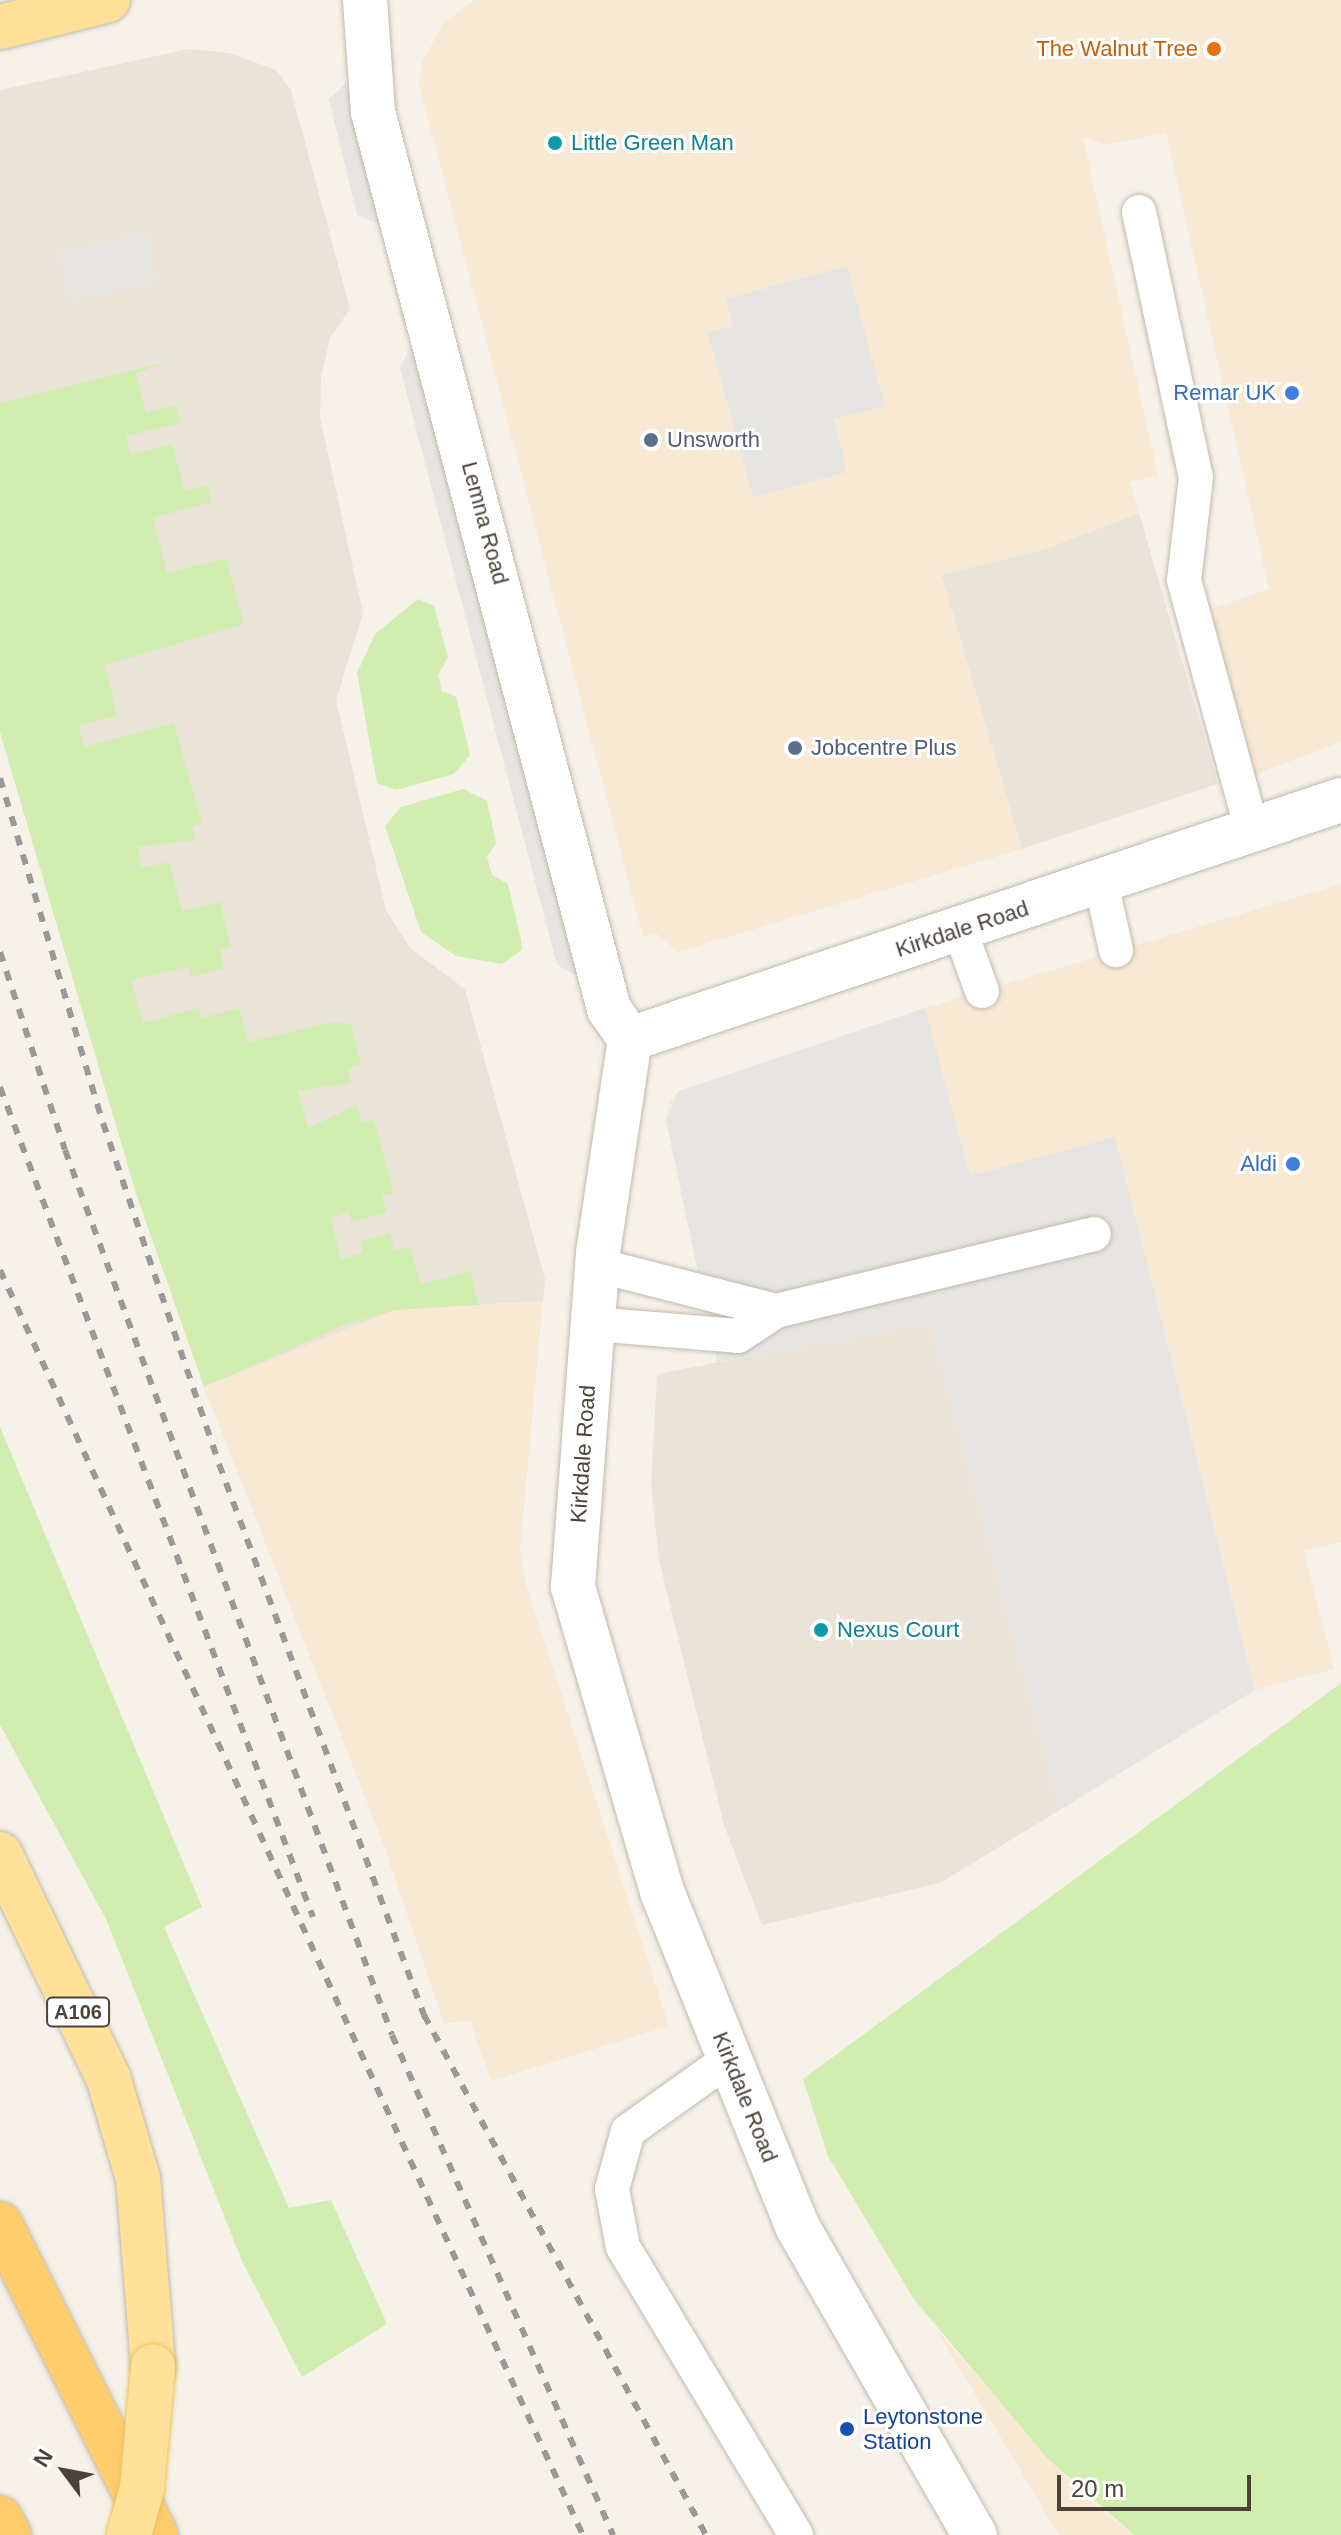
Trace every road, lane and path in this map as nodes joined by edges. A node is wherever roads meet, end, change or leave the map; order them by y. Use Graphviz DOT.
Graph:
graph roads {
  1 [pos="108,0"];
  2 [pos="365,0"];
  3 [pos="0,27"];
  4 [pos="1139,212"];
  5 [pos="1341,800"];
  6 [pos="1251,826"];
  7 [pos="1101,882"];
  8 [pos="960,930"];
  9 [pos="1116,950"];
  10 [pos="982,991"];
  11 [pos="630,1039"];
  12 [pos="1094,1234"];
  13 [pos="597,1265"];
  14 [pos="776,1311"];
  15 [pos="593,1324"];
  16 [pos="0,1854"];
  17 [pos="729,2059"];
  18 [pos="0,2224"];
  19 [pos="0,2518"];
  20 [pos="9,2535"];
  21 [pos="129,2535"];
  22 [pos="156,2535"];
  23 [pos="796,2535"];
  24 [pos="975,2535"];
  1 -- 3 [label="main road"];
  2 -- 11 [label="street, Lemna Road"];
  4 -- 6 [label="lane"];
  5 -- 6 [label="street, Kirkdale Road"];
  6 -- 7 [label="street, Kirkdale Road"];
  7 -- 8 [label="street, Kirkdale Road"];
  7 -- 9 [label="lane"];
  8 -- 10 [label="lane"];
  8 -- 11 [label="street, Kirkdale Road"];
  11 -- 13 [label="street, Kirkdale Road"];
  12 -- 14 [label="lane"];
  13 -- 14 [label="lane"];
  13 -- 15 [label="street, Kirkdale Road"];
  14 -- 15 [label="lane"];
  15 -- 17 [label="street, Kirkdale Road"];
  16 -- 21 [label="main road, A106, bridge"];
  17 -- 23 [label="lane"];
  17 -- 24 [label="street, Kirkdale Road"];
  18 -- 22 [label="highway"];
  19 -- 20 [label="highway"];
}
